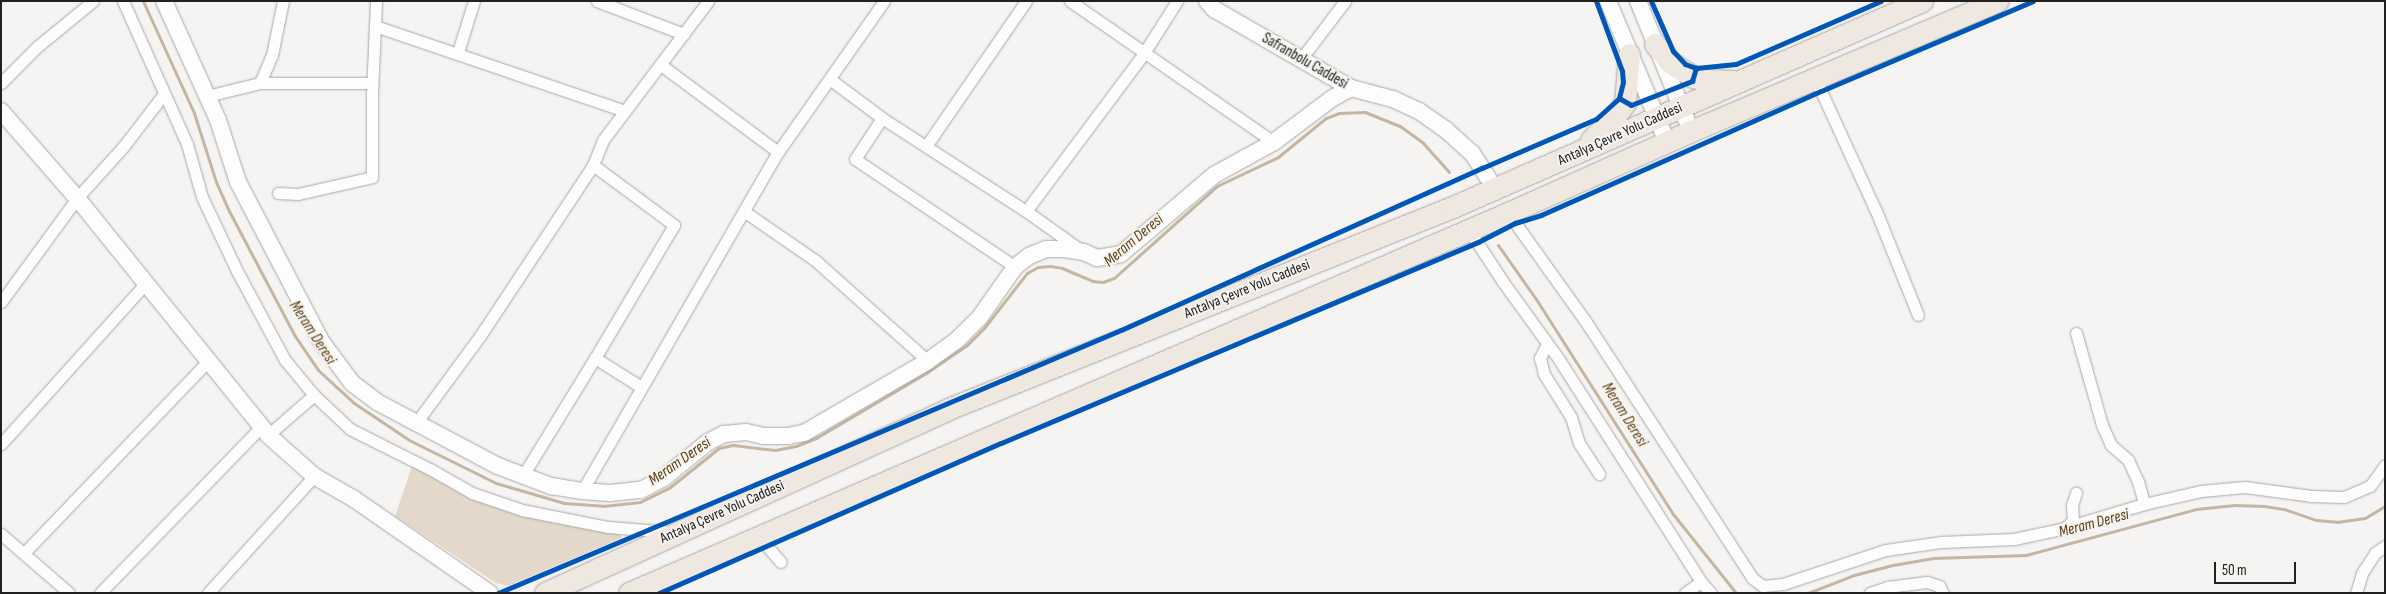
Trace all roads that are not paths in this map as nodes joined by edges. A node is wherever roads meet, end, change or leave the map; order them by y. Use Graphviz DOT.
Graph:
graph roads {
  1 [pos="93,1"];
  2 [pos="123,1"];
  3 [pos="164,1"];
  4 [pos="283,1"];
  5 [pos="376,1"];
  6 [pos="474,1"];
  7 [pos="597,1"];
  8 [pos="708,1"];
  9 [pos="884,1"];
  10 [pos="1026,1"];
  11 [pos="1070,1"];
  12 [pos="1177,1"];
  13 [pos="1345,1"];
  14 [pos="1608,1"];
  15 [pos="1638,1"];
  16 [pos="1922,1"];
  17 [pos="1998,1"];
  18 [pos="1214,4"];
  19 [pos="375,26"];
  20 [pos="684,34"];
  21 [pos="1654,44"];
  22 [pos="458,52"];
  23 [pos="1144,53"];
  24 [pos="1629,54"];
  25 [pos="1301,59"];
  26 [pos="661,65"];
  27 [pos="1815,78"];
  28 [pos="831,80"];
  29 [pos="1742,81"];
  30 [pos="1,83"];
  31 [pos="260,83"];
  32 [pos="372,84"];
  33 [pos="1351,88"];
  34 [pos="164,94"];
  35 [pos="207,96"];
  36 [pos="1681,107"];
  37 [pos="1,111"];
  38 [pos="626,111"];
  39 [pos="1656,117"];
  40 [pos="882,118"];
  41 [pos="1692,131"];
  42 [pos="1274,142"];
  43 [pos="1667,142"];
  44 [pos="926,146"];
  45 [pos="778,152"];
  46 [pos="1572,154"];
  47 [pos="592,165"];
  48 [pos="1495,189"];
  49 [pos="278,194"];
  50 [pos="77,198"];
  51 [pos="1026,211"];
  52 [pos="745,212"];
  53 [pos="1508,213"];
  54 [pos="1469,230"];
  55 [pos="1084,252"];
  56 [pos="1015,267"];
  57 [pos="146,284"];
  58 [pos="1,302"];
  59 [pos="1918,315"];
  60 [pos="2076,333"];
  61 [pos="1548,344"];
  62 [pos="595,358"];
  63 [pos="208,361"];
  64 [pos="928,361"];
  65 [pos="641,387"];
  66 [pos="314,395"];
  67 [pos="416,423"];
  68 [pos="265,431"];
  69 [pos="1,444"];
  70 [pos="2385,465"];
  71 [pos="1599,474"];
  72 [pos="314,476"];
  73 [pos="522,477"];
  74 [pos="582,492"];
  75 [pos="2076,493"];
  76 [pos="2144,504"];
  77 [pos="2065,528"];
  78 [pos="677,533"];
  79 [pos="1,534"];
  80 [pos="759,537"];
  81 [pos="7,545"];
  82 [pos="2385,546"];
  83 [pos="24,553"];
  84 [pos="781,562"];
  85 [pos="1701,582"];
  86 [pos="652,588"];
  87 [pos="69,593"];
  88 [pos="100,593"];
  89 [pos="208,593"];
  90 [pos="490,593"];
  91 [pos="545,593"];
  92 [pos="629,593"];
  93 [pos="1685,593"];
  94 [pos="1711,593"];
  95 [pos="1870,593"];
  96 [pos="1943,593"];
  97 [pos="2356,593"];
  1 -- 30 [label="street"];
  2 -- 34 [label="street"];
  3 -- 35 [label="street"];
  4 -- 31 [label="street"];
  5 -- 19 [label="street"];
  6 -- 22 [label="street"];
  7 -- 20 [label="street"];
  8 -- 20 [label="street"];
  9 -- 28 [label="street"];
  10 -- 44 [label="street"];
  11 -- 23 [label="street"];
  12 -- 23 [label="street"];
  13 -- 25 [label="street"];
  14 -- 24 [label="street"];
  15 -- 21 [label="street"];
  16 -- 29 [label="highway, Antalya Çevre Yolu Caddesi"];
  17 -- 27 [label="highway, Antalya Çevre Yolu Caddesi"];
  18 -- 25 [label="street, Safranbolu Caddesi"];
  19 -- 22 [label="street"];
  19 -- 32 [label="street"];
  20 -- 26 [label="street"];
  21 -- 29 [label="highway"];
  21 -- 36 [label="street"];
  22 -- 38 [label="street"];
  23 -- 42 [label="street"];
  23 -- 51 [label="street"];
  24 -- 39 [label="street"];
  24 -- 46 [label="highway"];
  25 -- 33 [label="street, Safranbolu Caddesi"];
  26 -- 38 [label="street"];
  26 -- 45 [label="street"];
  27 -- 41 [label="highway, Antalya Çevre Yolu Caddesi"];
  27 -- 59 [label="street"];
  28 -- 40 [label="street"];
  28 -- 45 [label="street"];
  29 -- 36 [label="highway, Antalya Çevre Yolu Caddesi"];
  31 -- 32 [label="street"];
  31 -- 35 [label="street"];
  32 -- 49 [label="street"];
  33 -- 42 [label="street"];
  33 -- 48 [label="street, Safranbolu Caddesi"];
  34 -- 50 [label="street"];
  34 -- 66 [label="street"];
  35 -- 67 [label="street"];
  36 -- 39 [label="highway, Antalya Çevre Yolu Caddesi"];
  36 -- 41 [label="street"];
  37 -- 50 [label="street"];
  38 -- 47 [label="street"];
  39 -- 43 [label="street"];
  39 -- 46 [label="highway, Antalya Çevre Yolu Caddesi"];
  40 -- 44 [label="street"];
  40 -- 56 [label="street"];
  41 -- 43 [label="highway, Antalya Çevre Yolu Caddesi"];
  42 -- 55 [label="street"];
  43 -- 53 [label="highway, Antalya Çevre Yolu Caddesi"];
  44 -- 51 [label="street"];
  45 -- 52 [label="street"];
  46 -- 48 [label="highway, Antalya Çevre Yolu Caddesi"];
  47 -- 62 [label="street"];
  47 -- 67 [label="street"];
  48 -- 78 [label="highway, Antalya Çevre Yolu Caddesi"];
  50 -- 57 [label="street"];
  50 -- 58 [label="street"];
  51 -- 55 [label="street"];
  52 -- 64 [label="street"];
  52 -- 65 [label="street"];
  53 -- 54 [label="highway, Antalya Çevre Yolu Caddesi"];
  53 -- 77 [label="street"];
  54 -- 61 [label="street"];
  54 -- 80 [label="highway, Antalya Çevre Yolu Caddesi"];
  55 -- 56 [label="street"];
  56 -- 64 [label="street"];
  57 -- 63 [label="street"];
  57 -- 69 [label="street"];
  60 -- 76 [label="street"];
  61 -- 71 [label="street"];
  61 -- 85 [label="street"];
  62 -- 65 [label="street"];
  62 -- 73 [label="street"];
  63 -- 68 [label="street"];
  63 -- 83 [label="street"];
  64 -- 74 [label="street"];
  65 -- 74 [label="street"];
  66 -- 68 [label="street"];
  66 -- 78 [label="street"];
  67 -- 73 [label="street"];
  68 -- 72 [label="street"];
  68 -- 88 [label="street"];
  70 -- 76 [label="street"];
  72 -- 89 [label="street"];
  72 -- 90 [label="street"];
  73 -- 74 [label="street"];
  75 -- 77 [label="street"];
  76 -- 77 [label="street"];
  78 -- 91 [label="highway, Antalya Çevre Yolu Caddesi"];
  79 -- 81 [label="street"];
  80 -- 84 [label="street"];
  80 -- 86 [label="highway, Antalya Çevre Yolu Caddesi"];
  81 -- 83 [label="street"];
  82 -- 97 [label="street"];
  83 -- 87 [label="street"];
  85 -- 93 [label="street"];
  85 -- 94 [label="street"];
  86 -- 92 [label="highway, Antalya Çevre Yolu Caddesi"];
  95 -- 96 [label="street"];
}
